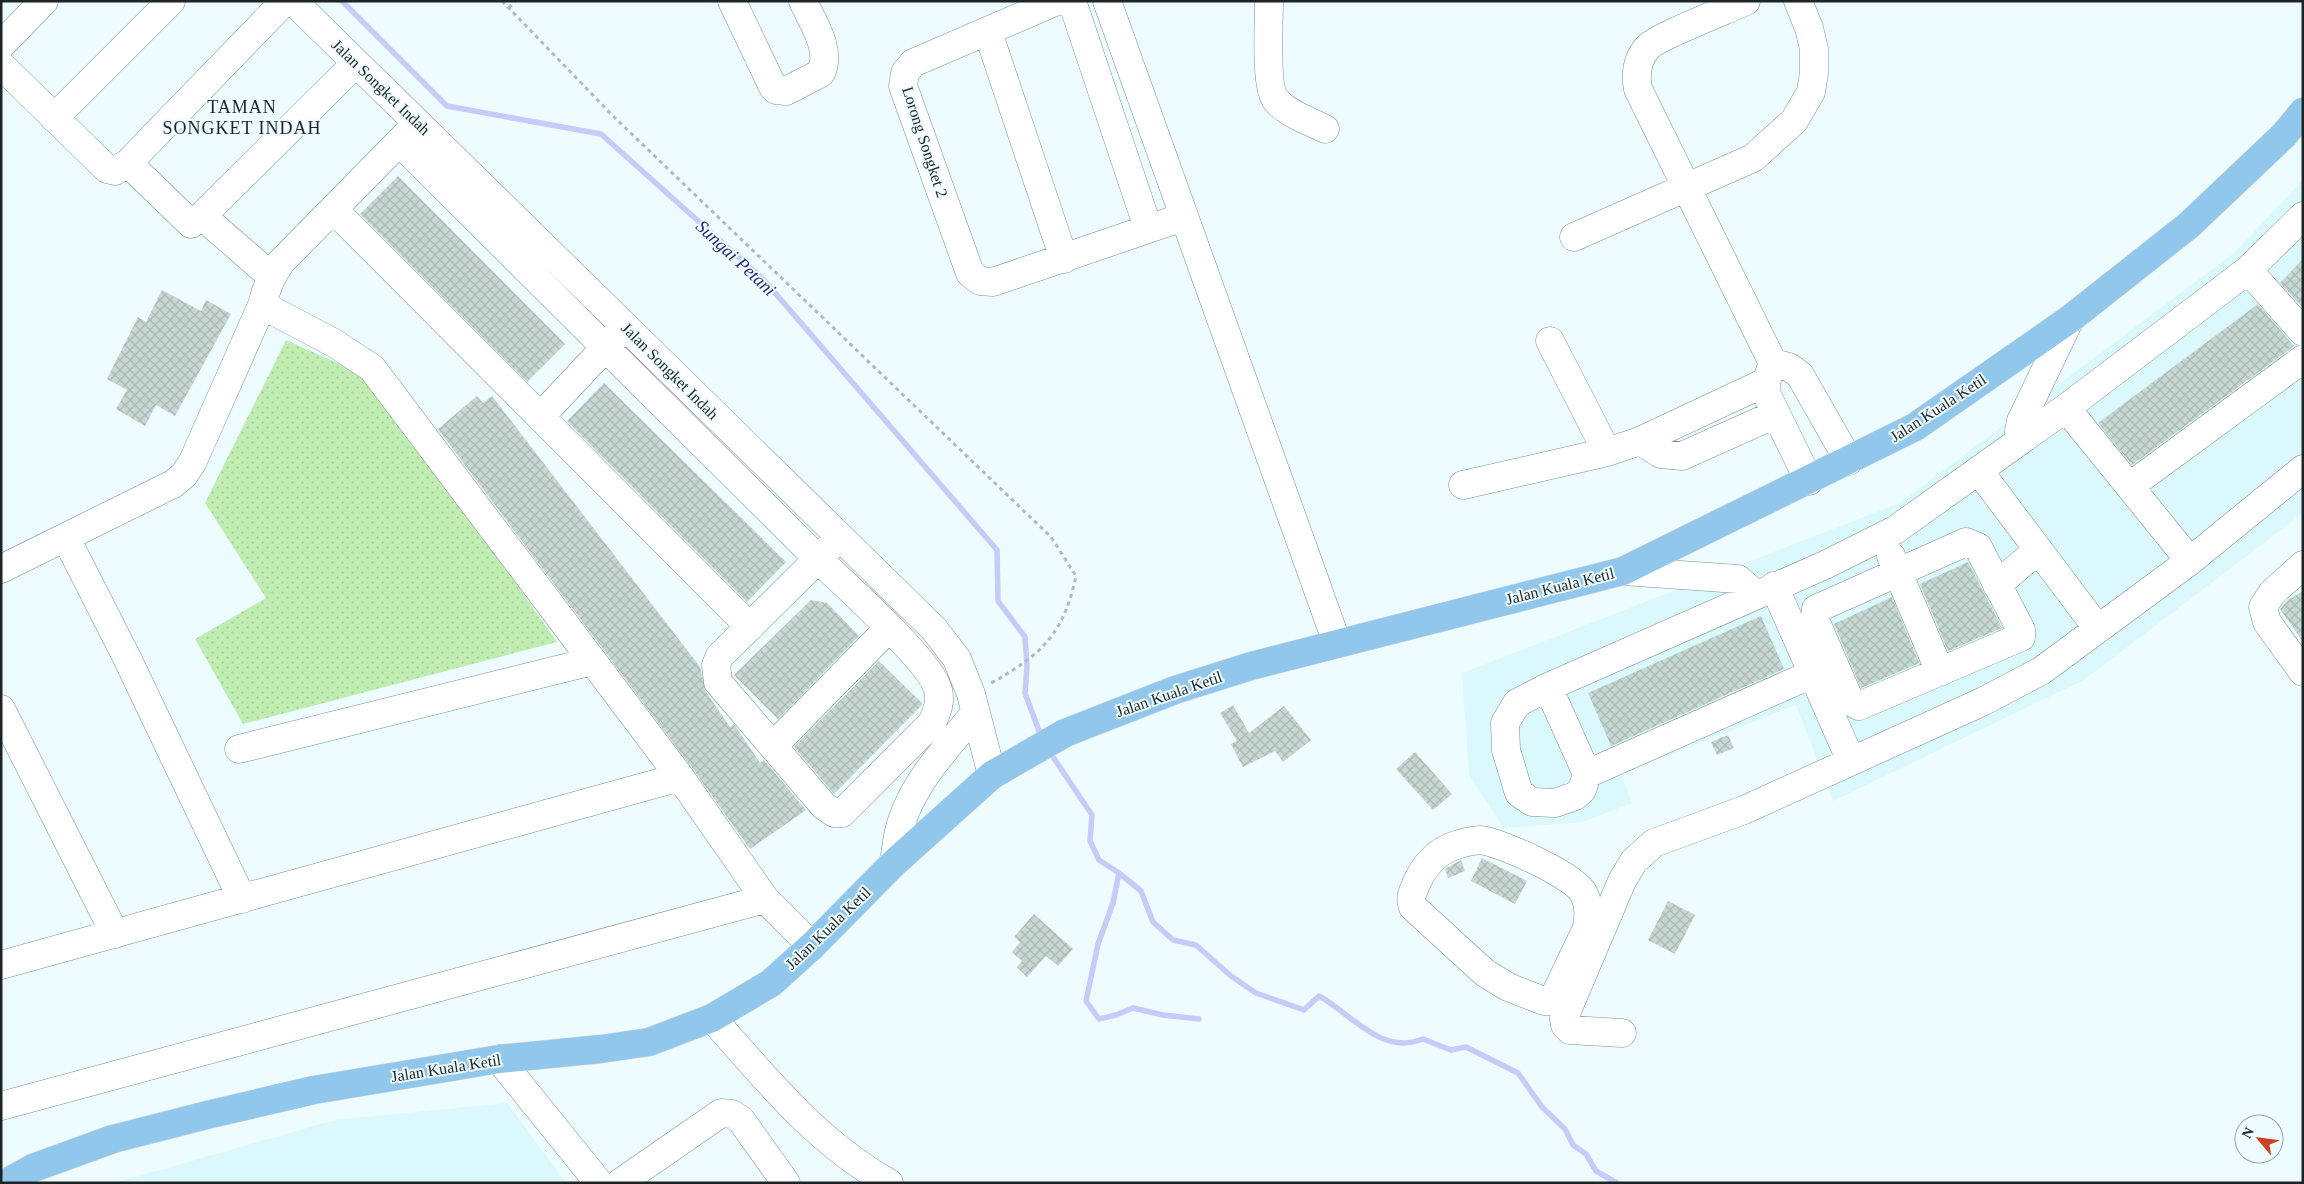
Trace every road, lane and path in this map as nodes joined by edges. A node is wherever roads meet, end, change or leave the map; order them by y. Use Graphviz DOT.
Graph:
graph roads {
  1 [pos="44,1"];
  2 [pos="171,1"];
  3 [pos="286,1"];
  4 [pos="293,1"];
  5 [pos="502,1"];
  6 [pos="515,1"];
  7 [pos="732,1"];
  8 [pos="803,1"];
  9 [pos="1057,1"];
  10 [pos="1072,1"];
  11 [pos="1107,1"];
  12 [pos="1269,1"];
  13 [pos="1746,1"];
  14 [pos="1798,1"];
  15 [pos="509,8"];
  16 [pos="988,32"];
  17 [pos="1,45"];
  18 [pos="356,63"];
  19 [pos="1,66"];
  20 [pos="2303,112"];
  21 [pos="54,118"];
  22 [pos="418,123"];
  23 [pos="1326,129"];
  24 [pos="399,142"];
  25 [pos="117,166"];
  26 [pos="1686,189"];
  27 [pos="334,210"];
  28 [pos="202,216"];
  29 [pos="2303,216"];
  30 [pos="1184,217"];
  31 [pos="1148,228"];
  32 [pos="1574,237"];
  33 [pos="1064,258"];
  34 [pos="2248,270"];
  35 [pos="271,276"];
  36 [pos="262,305"];
  37 [pos="2070,319"];
  38 [pos="625,327"];
  39 [pos="2303,332"];
  40 [pos="1550,341"];
  41 [pos="605,348"];
  42 [pos="2303,359"];
  43 [pos="1769,372"];
  44 [pos="2066,408"];
  45 [pos="1776,414"];
  46 [pos="540,417"];
  47 [pos="1640,441"];
  48 [pos="2020,441"];
  49 [pos="1607,452"];
  50 [pos="1849,460"];
  51 [pos="2303,469"];
  52 [pos="1978,471"];
  53 [pos="1809,481"];
  54 [pos="1464,485"];
  55 [pos="2130,486"];
  56 [pos="1882,536"];
  57 [pos="66,538"];
  58 [pos="839,538"];
  59 [pos="2038,550"];
  60 [pos="818,559"];
  61 [pos="2190,561"];
  62 [pos="2303,565"];
  63 [pos="1,569"];
  64 [pos="1623,571"];
  65 [pos="1898,571"];
  66 [pos="1998,585"];
  67 [pos="1764,590"];
  68 [pos="750,626"];
  69 [pos="889,628"];
  70 [pos="2098,629"];
  71 [pos="2021,637"];
  72 [pos="1338,643"];
  73 [pos="593,661"];
  74 [pos="2041,671"];
  75 [pos="1940,672"];
  76 [pos="2303,672"];
  77 [pos="1009,674"];
  78 [pos="1812,674"];
  79 [pos="1548,687"];
  80 [pos="1,709"];
  81 [pos="975,713"];
  82 [pos="773,746"];
  83 [pos="239,749"];
  84 [pos="1851,761"];
  85 [pos="1587,774"];
  86 [pos="992,775"];
  87 [pos="680,777"];
  88 [pos="894,863"];
  89 [pos="242,899"];
  90 [pos="766,899"];
  91 [pos="1593,931"];
  92 [pos="115,934"];
  93 [pos="812,946"];
  94 [pos="1,965"];
  95 [pos="712,1018"];
  96 [pos="1622,1033"];
  97 [pos="499,1059"];
  98 [pos="1,1106"];
  99 [pos="6,1183"];
  100 [pos="599,1183"];
  101 [pos="620,1183"];
  102 [pos="786,1183"];
  103 [pos="889,1183"];
  1 -- 17 [label="street"];
  2 -- 21 [label="street"];
  3 -- 25 [label="street"];
  4 -- 18 [label="street, Jalan Songket Indah"];
  5 -- 15 [label="path"];
  6 -- 15 [label="path"];
  7 -- 8 [label="street"];
  9 -- 16 [label="street, Lorong Songket 2"];
  10 -- 31 [label="street"];
  11 -- 30 [label="street"];
  12 -- 23 [label="street"];
  13 -- 26 [label="street"];
  14 -- 26 [label="street"];
  15 -- 77 [label="path"];
  16 -- 33 [label="street"];
  16 -- 33 [label="street, Lorong Songket 2"];
  18 -- 22 [label="street, Jalan Songket Indah"];
  18 -- 28 [label="street"];
  19 -- 21 [label="street"];
  20 -- 37 [label="main road, Jalan Kuala Ketil"];
  21 -- 25 [label="street"];
  22 -- 24 [label="street"];
  22 -- 38 [label="street, Jalan Songket Indah"];
  24 -- 27 [label="street"];
  24 -- 41 [label="street"];
  25 -- 28 [label="street"];
  26 -- 32 [label="street"];
  26 -- 43 [label="street"];
  27 -- 35 [label="street"];
  27 -- 46 [label="street"];
  28 -- 35 [label="street"];
  29 -- 34 [label="street"];
  30 -- 31 [label="street"];
  30 -- 72 [label="street"];
  31 -- 33 [label="street"];
  34 -- 39 [label="street"];
  34 -- 44 [label="street"];
  35 -- 36 [label="street"];
  36 -- 57 [label="street"];
  36 -- 73 [label="street"];
  37 -- 48 [label="street"];
  37 -- 50 [label="main road, Jalan Kuala Ketil"];
  38 -- 41 [label="street"];
  38 -- 58 [label="street, Jalan Songket Indah"];
  40 -- 49 [label="street"];
  41 -- 46 [label="street"];
  41 -- 60 [label="street"];
  42 -- 55 [label="street"];
  43 -- 45 [label="street"];
  43 -- 47 [label="street"];
  43 -- 50 [label="street"];
  44 -- 48 [label="street"];
  44 -- 55 [label="street"];
  45 -- 47 [label="street"];
  45 -- 53 [label="street"];
  46 -- 68 [label="street"];
  47 -- 49 [label="street"];
  48 -- 52 [label="street"];
  49 -- 54 [label="street"];
  50 -- 53 [label="main road, Jalan Kuala Ketil"];
  51 -- 61 [label="street"];
  52 -- 56 [label="street"];
  52 -- 59 [label="street"];
  53 -- 64 [label="main road, Jalan Kuala Ketil"];
  55 -- 61 [label="street"];
  56 -- 65 [label="street"];
  56 -- 67 [label="street"];
  57 -- 63 [label="street"];
  57 -- 89 [label="street"];
  58 -- 60 [label="street"];
  58 -- 81 [label="street, Jalan Songket Indah"];
  59 -- 66 [label="street"];
  59 -- 70 [label="street"];
  60 -- 68 [label="street"];
  60 -- 69 [label="street"];
  61 -- 70 [label="street"];
  62 -- 76 [label="street"];
  64 -- 67 [label="street"];
  64 -- 72 [label="main road, Jalan Kuala Ketil"];
  65 -- 66 [label="street"];
  65 -- 75 [label="street"];
  65 -- 75 [label="street"];
  66 -- 71 [label="street"];
  67 -- 78 [label="street"];
  67 -- 79 [label="street"];
  68 -- 82 [label="street"];
  69 -- 82 [label="street"];
  69 -- 82 [label="street"];
  70 -- 74 [label="street"];
  71 -- 74 [label="street"];
  71 -- 75 [label="street"];
  72 -- 86 [label="main road, Jalan Kuala Ketil"];
  73 -- 83 [label="street"];
  73 -- 87 [label="street"];
  74 -- 84 [label="street"];
  78 -- 84 [label="street"];
  78 -- 85 [label="street"];
  79 -- 85 [label="street"];
  79 -- 85 [label="street"];
  80 -- 92 [label="street"];
  81 -- 86 [label="street, Jalan Songket Indah"];
  81 -- 88 [label="street"];
  84 -- 91 [label="street"];
  86 -- 88 [label="main road, Jalan Kuala Ketil"];
  87 -- 89 [label="street"];
  87 -- 90 [label="street"];
  88 -- 93 [label="main road, Jalan Kuala Ketil"];
  89 -- 92 [label="street"];
  90 -- 93 [label="street"];
  90 -- 98 [label="street"];
  91 -- 91 [label="street"];
  91 -- 96 [label="street"];
  92 -- 94 [label="street"];
  93 -- 95 [label="main road, Jalan Kuala Ketil"];
  95 -- 97 [label="main road, Jalan Kuala Ketil"];
  95 -- 103 [label="street"];
  97 -- 99 [label="main road, Jalan Kuala Ketil"];
  97 -- 100 [label="street"];
  101 -- 102 [label="street"];
}
